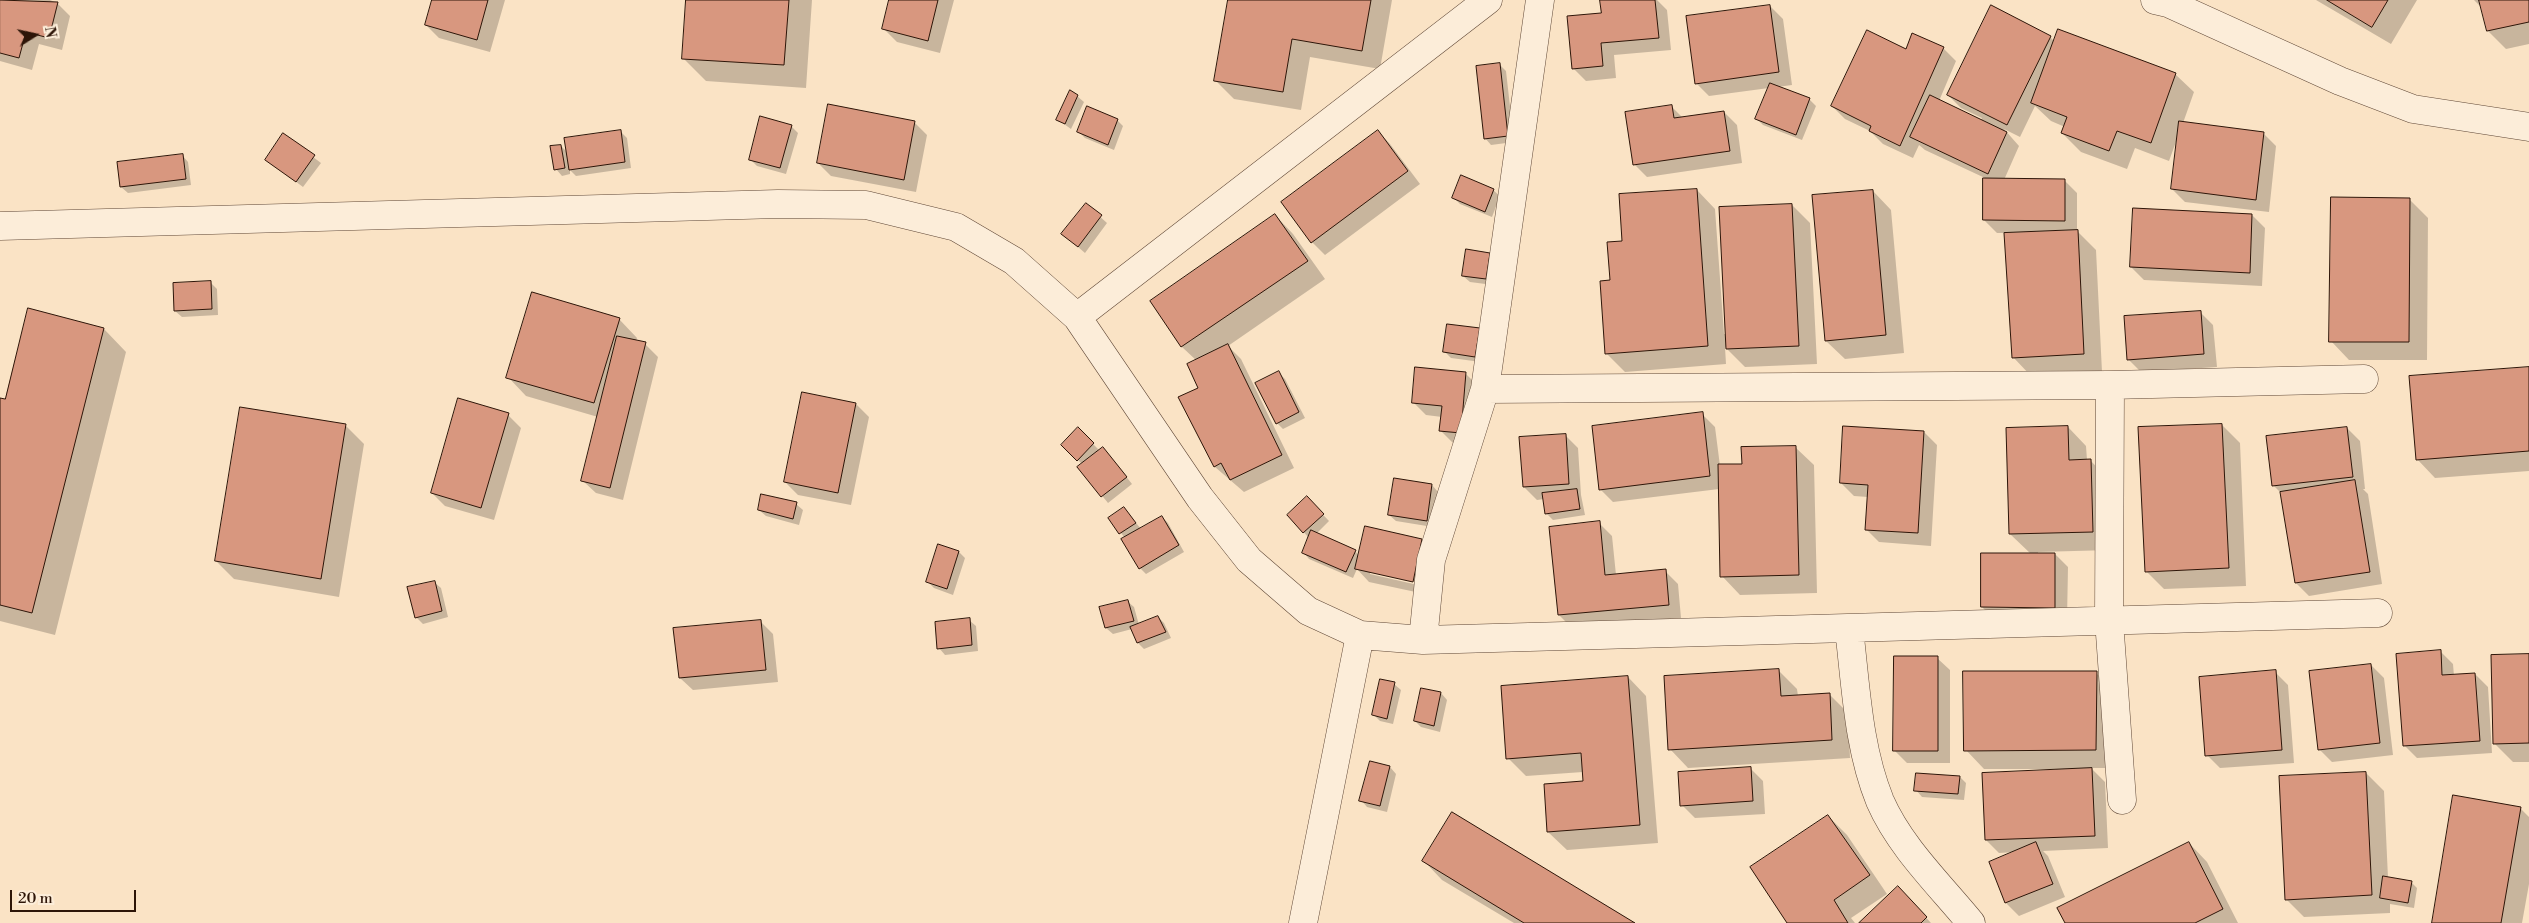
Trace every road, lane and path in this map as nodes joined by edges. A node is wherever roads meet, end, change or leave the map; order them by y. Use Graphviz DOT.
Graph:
graph roads {
  1 [pos="1488,0"];
  2 [pos="1540,0"];
  3 [pos="2155,0"];
  4 [pos="2529,127"];
  5 [pos="0,226"];
  6 [pos="1077,317"];
  7 [pos="2364,379"];
  8 [pos="2110,385"];
  9 [pos="1485,389"];
  10 [pos="2378,613"];
  11 [pos="2109,620"];
  12 [pos="1849,629"];
  13 [pos="1360,635"];
  14 [pos="1423,640"];
  15 [pos="2122,800"];
  16 [pos="1303,923"];
  17 [pos="1972,923"];
  1 -- 6 [label="street"];
  2 -- 9 [label="street"];
  3 -- 4 [label="street"];
  5 -- 6 [label="street"];
  6 -- 13 [label="street"];
  7 -- 8 [label="street"];
  8 -- 9 [label="street"];
  8 -- 11 [label="street"];
  9 -- 14 [label="street"];
  10 -- 11 [label="street"];
  11 -- 12 [label="street"];
  11 -- 15 [label="street"];
  12 -- 14 [label="street"];
  12 -- 17 [label="street"];
  13 -- 14 [label="street"];
  13 -- 16 [label="street"];
}
